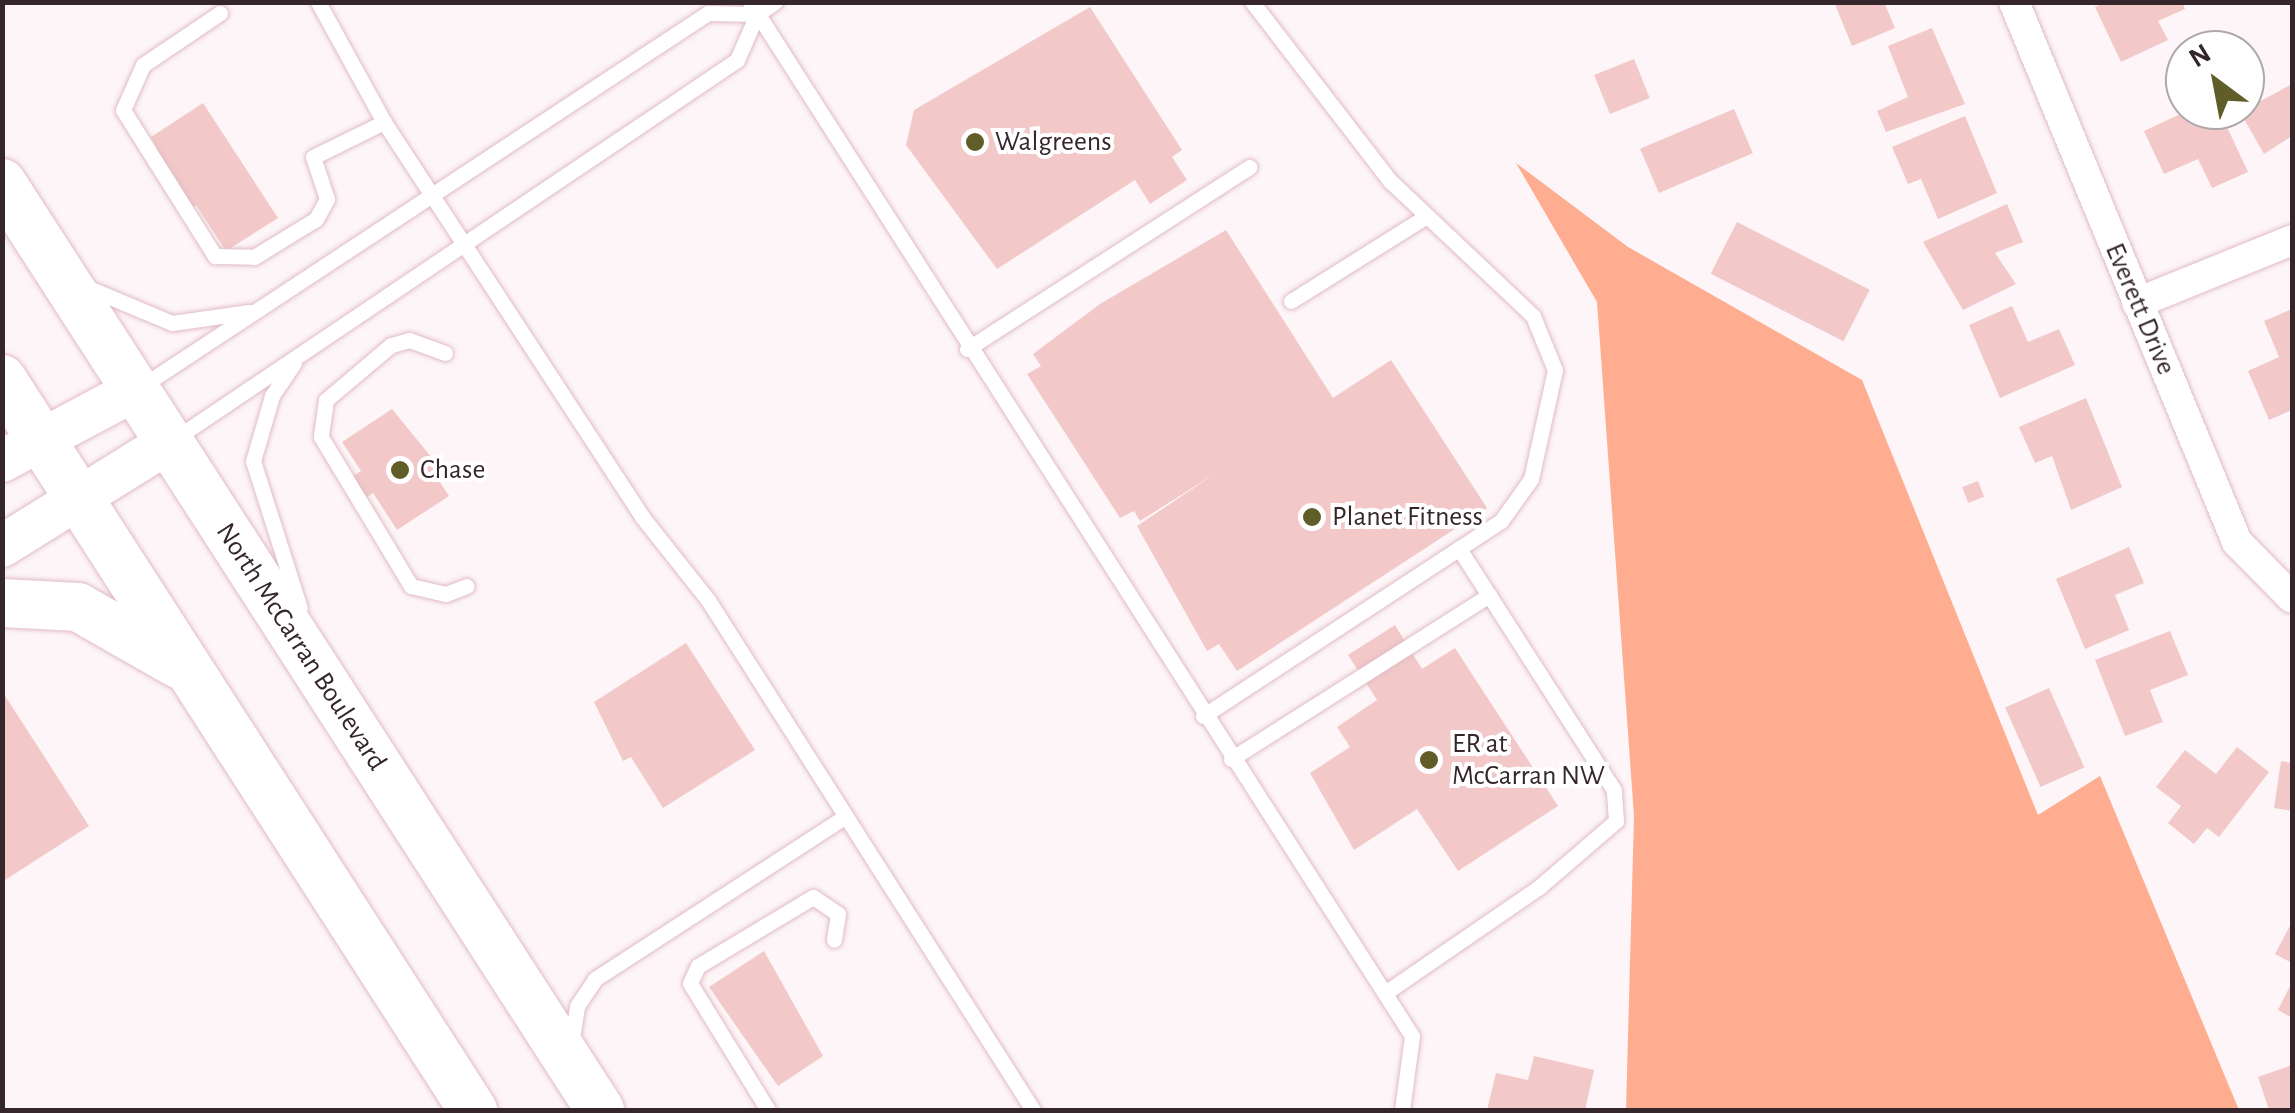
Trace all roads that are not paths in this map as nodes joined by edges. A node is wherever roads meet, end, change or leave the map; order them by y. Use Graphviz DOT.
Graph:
graph roads {
  1 [pos="318,2"];
  2 [pos="775,2"];
  3 [pos="1252,2"];
  4 [pos="2014,2"];
  5 [pos="753,8"];
  6 [pos="220,13"];
  7 [pos="384,122"];
  8 [pos="1249,167"];
  9 [pos="2,182"];
  10 [pos="435,190"];
  11 [pos="1425,216"];
  12 [pos="467,240"];
  13 [pos="2292,240"];
  14 [pos="60,272"];
  15 [pos="1291,300"];
  16 [pos="2137,303"];
  17 [pos="263,309"];
  18 [pos="967,349"];
  19 [pos="445,353"];
  20 [pos="300,354"];
  21 [pos="2,379"];
  22 [pos="135,390"];
  23 [pos="171,441"];
  24 [pos="22,450"];
  25 [pos="80,497"];
  26 [pos="2,546"];
  27 [pos="1460,549"];
  28 [pos="467,586"];
  29 [pos="1488,595"];
  30 [pos="2292,598"];
  31 [pos="2,603"];
  32 [pos="335,700"];
  33 [pos="1202,716"];
  34 [pos="241,750"];
  35 [pos="1231,759"];
  36 [pos="846,816"];
  37 [pos="834,940"];
  38 [pos="1385,994"];
  39 [pos="590,1094"];
  40 [pos="473,1110"];
  41 [pos="768,1110"];
  42 [pos="1033,1110"];
  43 [pos="1402,1110"];
  1 -- 7 [label="lane"];
  2 -- 5 [label="lane"];
  3 -- 11 [label="lane"];
  4 -- 16 [label="street, Everett Drive"];
  5 -- 10 [label="lane"];
  5 -- 12 [label="lane"];
  5 -- 18 [label="lane"];
  6 -- 7 [label="lane"];
  7 -- 10 [label="lane"];
  8 -- 18 [label="lane"];
  9 -- 14 [label="main road, North McCarran Boulevard"];
  10 -- 12 [label="lane"];
  10 -- 17 [label="lane"];
  11 -- 15 [label="lane"];
  11 -- 27 [label="lane"];
  12 -- 20 [label="lane"];
  12 -- 36 [label="lane"];
  13 -- 16 [label="street"];
  14 -- 17 [label="lane"];
  14 -- 22 [label="main road, North McCarran Boulevard"];
  16 -- 30 [label="street, Everett Drive"];
  17 -- 22 [label="lane"];
  18 -- 33 [label="lane"];
  19 -- 28 [label="lane"];
  20 -- 23 [label="lane"];
  20 -- 32 [label="lane"];
  21 -- 24 [label="main road"];
  22 -- 23 [label="main road, North McCarran Boulevard"];
  22 -- 24 [label="main road"];
  23 -- 25 [label="main road"];
  23 -- 32 [label="main road, North McCarran Boulevard"];
  24 -- 25 [label="main road"];
  25 -- 26 [label="main road"];
  25 -- 34 [label="main road"];
  27 -- 29 [label="lane"];
  27 -- 33 [label="lane"];
  29 -- 35 [label="lane"];
  29 -- 38 [label="lane"];
  31 -- 34 [label="main road"];
  32 -- 39 [label="main road, North McCarran Boulevard"];
  33 -- 35 [label="lane"];
  34 -- 40 [label="main road"];
  35 -- 38 [label="lane"];
  36 -- 39 [label="lane"];
  36 -- 42 [label="lane"];
  37 -- 41 [label="lane"];
  38 -- 43 [label="lane"];
}
